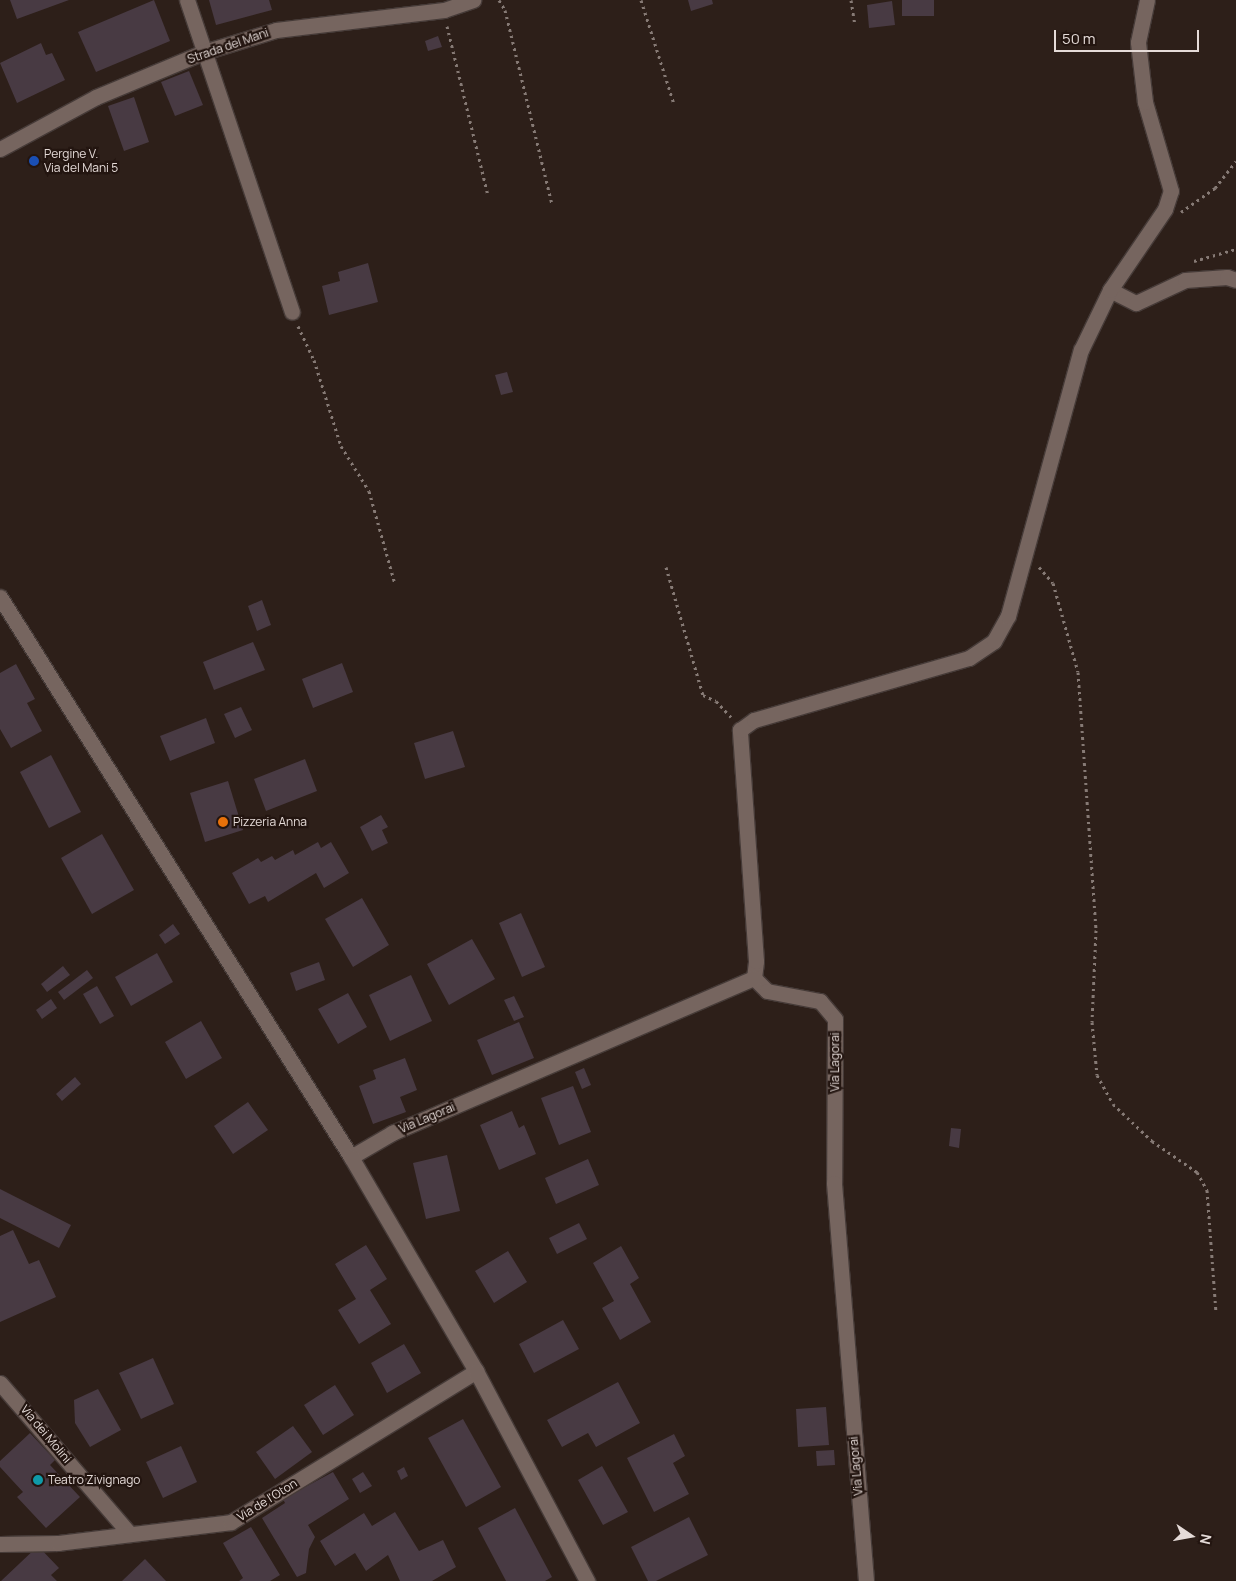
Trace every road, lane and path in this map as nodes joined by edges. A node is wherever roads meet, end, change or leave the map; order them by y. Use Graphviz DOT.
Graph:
graph roads {
  1 [pos="187,0"];
  2 [pos="473,0"];
  3 [pos="499,0"];
  4 [pos="641,0"];
  5 [pos="851,0"];
  6 [pos="1148,0"];
  7 [pos="444,10"];
  8 [pos="856,24"];
  9 [pos="204,52"];
  10 [pos="674,104"];
  11 [pos="0,149"];
  12 [pos="1236,161"];
  13 [pos="488,195"];
  14 [pos="552,204"];
  15 [pos="1166,208"];
  16 [pos="1236,280"];
  17 [pos="1110,290"];
  18 [pos="292,312"];
  19 [pos="1025,552"];
  20 [pos="666,567"];
  21 [pos="395,584"];
  22 [pos="0,597"];
  23 [pos="740,730"];
  24 [pos="754,978"];
  25 [pos="351,1157"];
  26 [pos="1216,1312"];
  27 [pos="476,1371"];
  28 [pos="0,1383"];
  29 [pos="129,1533"];
  30 [pos="0,1544"];
  31 [pos="587,1581"];
  32 [pos="866,1581"];
  1 -- 9 [label="street"];
  2 -- 7 [label="street, Strada del Mani"];
  3 -- 14 [label="path"];
  4 -- 10 [label="path"];
  5 -- 8 [label="path"];
  6 -- 15 [label="street"];
  7 -- 9 [label="street, Strada del Mani"];
  7 -- 13 [label="path"];
  9 -- 11 [label="street, Strada del Mani"];
  9 -- 18 [label="street"];
  12 -- 15 [label="path"];
  15 -- 17 [label="street"];
  16 -- 17 [label="street"];
  17 -- 19 [label="street"];
  18 -- 21 [label="path"];
  19 -- 23 [label="street"];
  19 -- 26 [label="path"];
  20 -- 23 [label="path"];
  22 -- 25 [label="street"];
  23 -- 24 [label="street"];
  24 -- 25 [label="street, Via Lagorai"];
  24 -- 32 [label="street, Via Lagorai"];
  25 -- 27 [label="street"];
  27 -- 29 [label="street, Via de l'Oton"];
  27 -- 31 [label="street"];
  28 -- 29 [label="street, Via dei Molini"];
  29 -- 30 [label="street, Via de l'Oton"];
}
